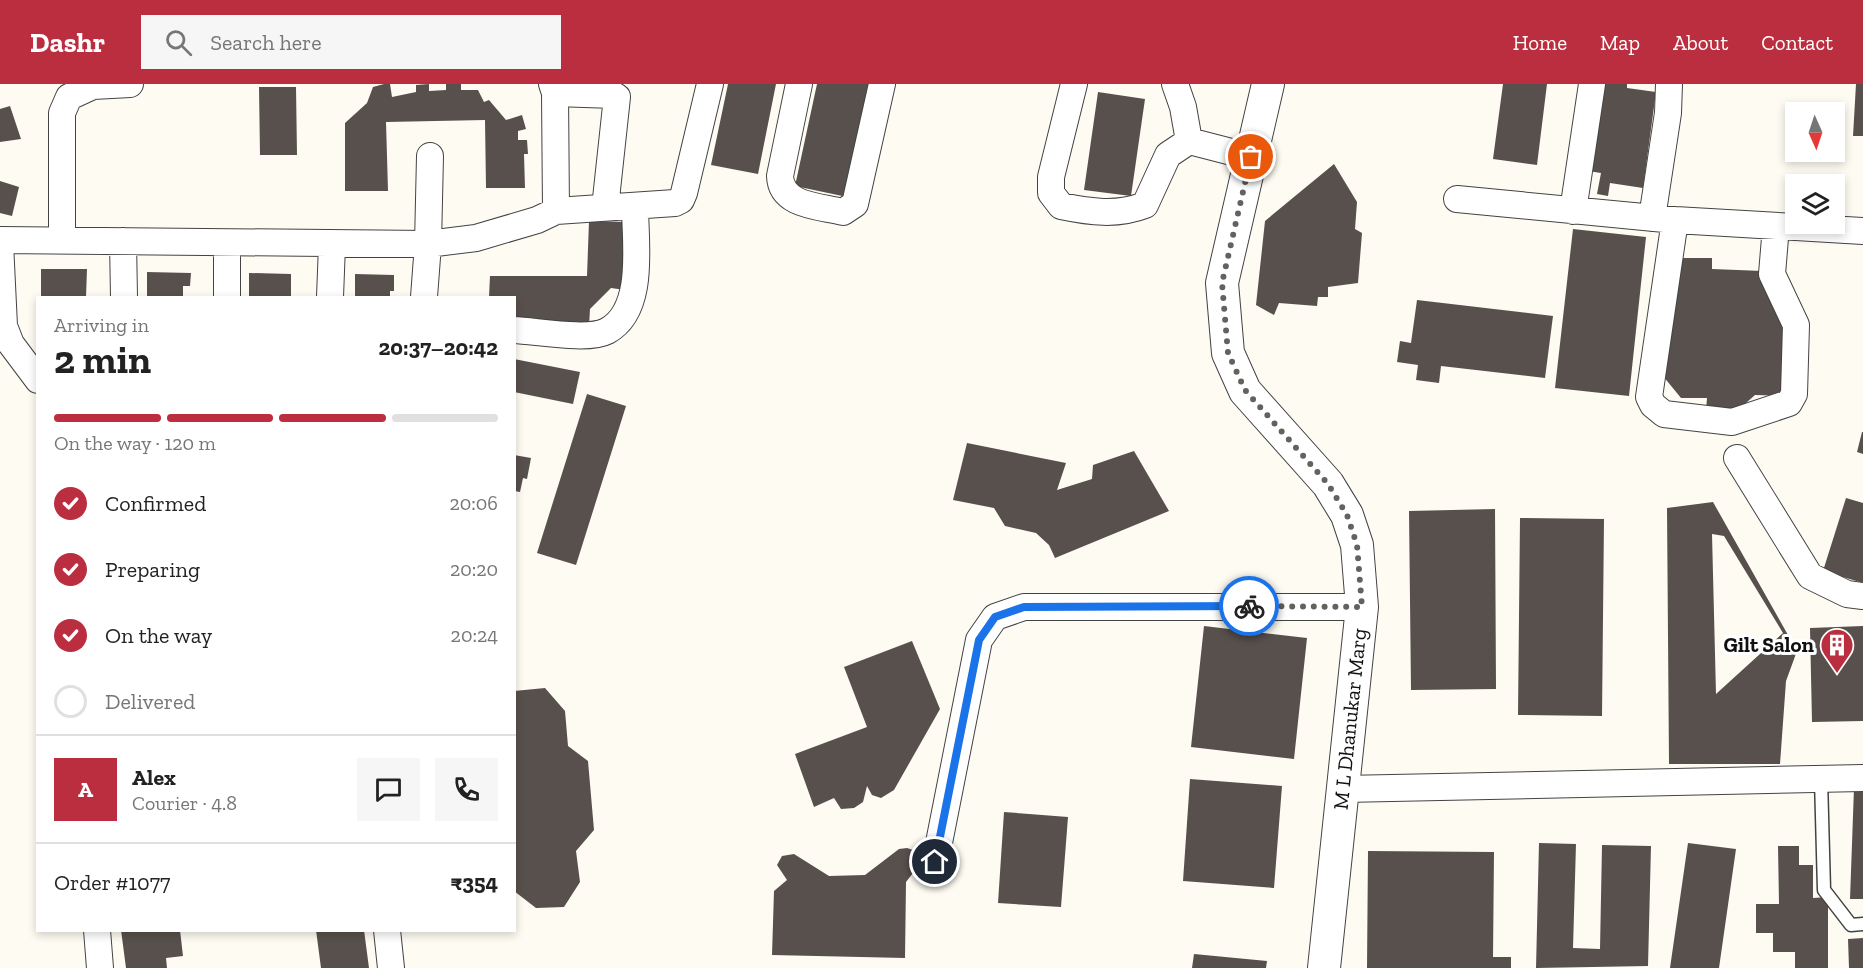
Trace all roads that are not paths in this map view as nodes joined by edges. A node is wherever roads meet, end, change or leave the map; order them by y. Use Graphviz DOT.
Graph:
graph roads {
  1 [pos="130,84"];
  2 [pos="710,84"];
  3 [pos="799,84"];
  4 [pos="882,84"];
  5 [pos="1074,84"];
  6 [pos="1175,84"];
  7 [pos="1268,84"];
  8 [pos="1592,84"];
  9 [pos="1669,84"];
  10 [pos="553,88"];
  11 [pos="1188,141"];
  12 [pos="429,156"];
  13 [pos="1251,157"];
  14 [pos="1457,199"];
  15 [pos="635,206"];
  16 [pos="605,208"];
  17 [pos="1573,210"];
  18 [pos="556,211"];
  19 [pos="1664,219"];
  20 [pos="1776,226"];
  21 [pos="1863,231"];
  22 [pos="62,240"];
  23 [pos="0,241"];
  24 [pos="123,241"];
  25 [pos="227,243"];
  26 [pos="428,244"];
  27 [pos="332,245"];
  28 [pos="123,296"];
  29 [pos="227,296"];
  30 [pos="330,296"];
  31 [pos="424,296"];
  32 [pos="516,330"];
  33 [pos="36,377"];
  34 [pos="1737,458"];
  35 [pos="1863,596"];
  36 [pos="1362,607"];
  37 [pos="1863,778"];
  38 [pos="1821,779"];
  39 [pos="1343,789"];
  40 [pos="935,862"];
  41 [pos="1863,924"];
  42 [pos="97,932"];
  43 [pos="387,932"];
  44 [pos="100,968"];
  45 [pos="391,968"];
  46 [pos="1324,968"];
  1 -- 22 [label="street"];
  2 -- 15 [label="street"];
  3 -- 4 [label="street"];
  5 -- 11 [label="street"];
  6 -- 11 [label="street"];
  7 -- 13 [label="street, M L Dhanukar Marg"];
  8 -- 17 [label="street"];
  9 -- 19 [label="street"];
  10 -- 16 [label="street"];
  10 -- 18 [label="street"];
  11 -- 13 [label="street"];
  12 -- 26 [label="street"];
  13 -- 36 [label="street, M L Dhanukar Marg"];
  14 -- 17 [label="street"];
  15 -- 16 [label="street"];
  15 -- 32 [label="street"];
  16 -- 18 [label="street"];
  17 -- 19 [label="street"];
  18 -- 26 [label="street"];
  19 -- 20 [label="street"];
  19 -- 20 [label="street"];
  20 -- 21 [label="street"];
  22 -- 23 [label="street"];
  22 -- 24 [label="street"];
  23 -- 33 [label="street"];
  24 -- 25 [label="street"];
  24 -- 28 [label="street"];
  25 -- 27 [label="street"];
  25 -- 29 [label="street"];
  26 -- 27 [label="street"];
  26 -- 31 [label="street"];
  27 -- 30 [label="street"];
  34 -- 35 [label="street"];
  36 -- 39 [label="street, M L Dhanukar Marg"];
  36 -- 40 [label="street"];
  37 -- 38 [label="street"];
  38 -- 39 [label="street"];
  38 -- 41 [label="lane"];
  39 -- 46 [label="street, M L Dhanukar Marg"];
  42 -- 44 [label="street"];
  43 -- 45 [label="street"];
}
